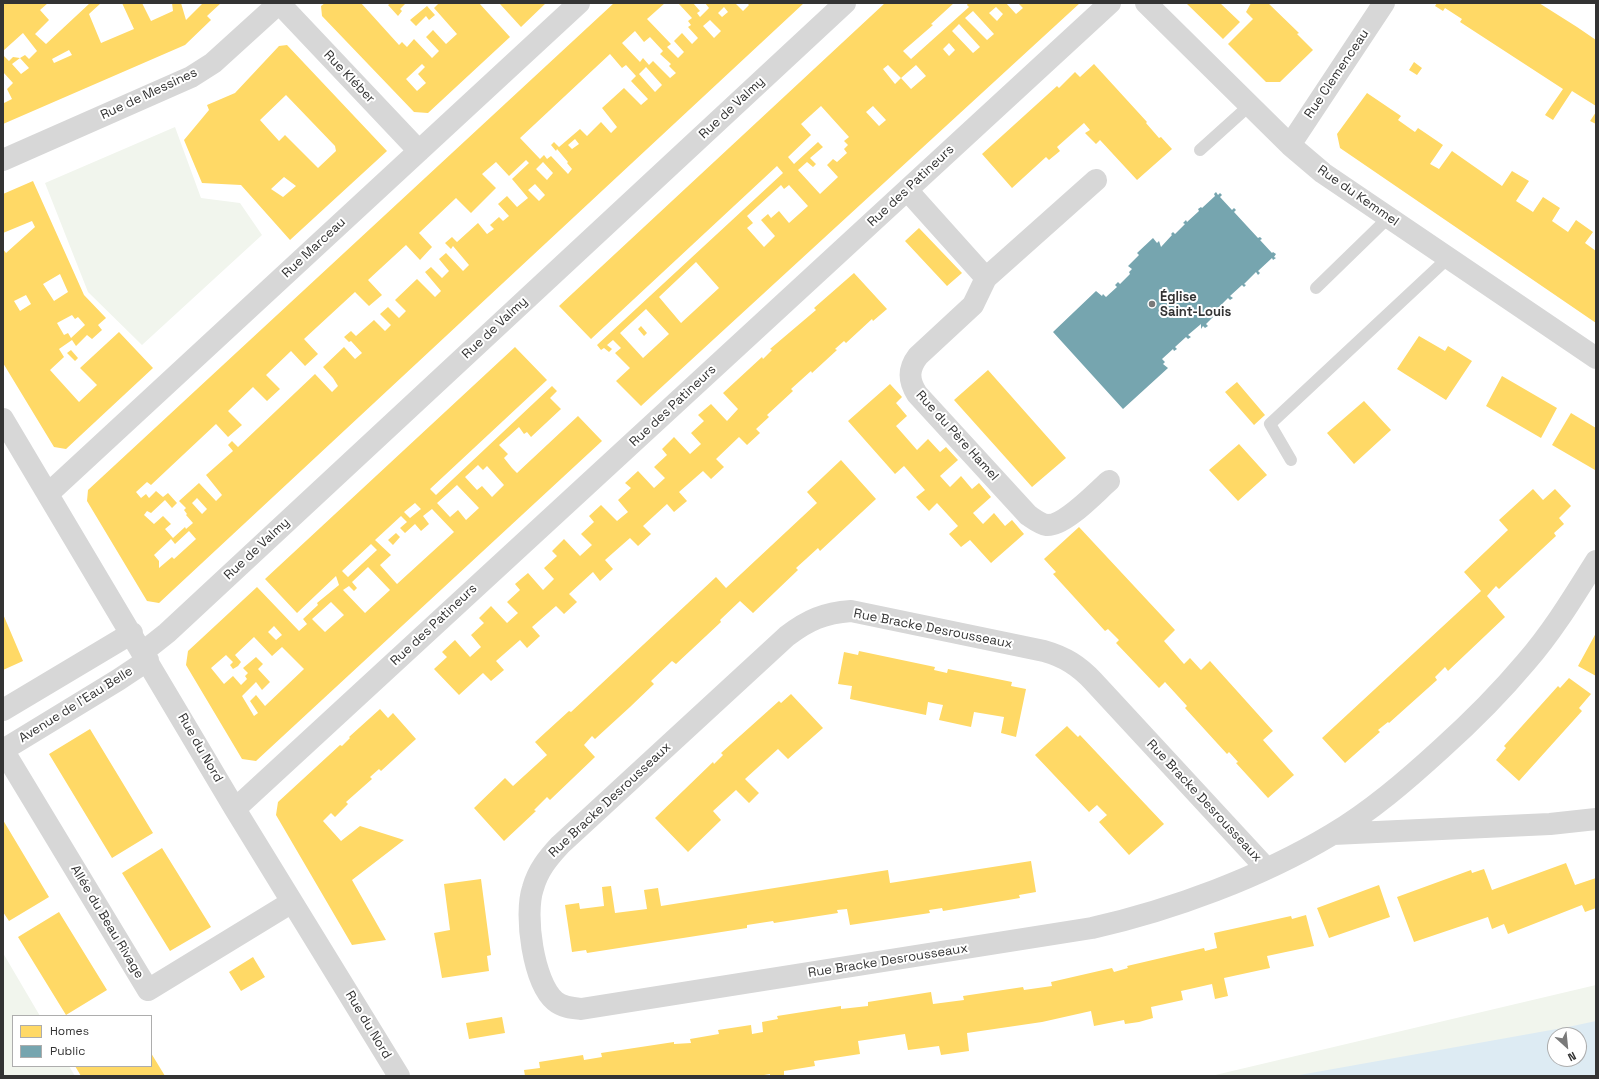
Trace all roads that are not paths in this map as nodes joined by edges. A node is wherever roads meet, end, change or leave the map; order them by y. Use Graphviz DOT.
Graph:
graph roads {
  1 [pos="279,3"];
  2 [pos="579,3"];
  3 [pos="845,3"];
  4 [pos="1110,3"];
  5 [pos="1146,3"];
  6 [pos="1384,3"];
  7 [pos="1250,105"];
  8 [pos="1290,144"];
  9 [pos="1200,150"];
  10 [pos="419,151"];
  11 [pos="3,160"];
  12 [pos="1096,180"];
  13 [pos="907,190"];
  14 [pos="1388,218"];
  15 [pos="1448,258"];
  16 [pos="986,278"];
  17 [pos="1316,288"];
  18 [pos="1596,358"];
  19 [pos="3,419"];
  20 [pos="1291,460"];
  21 [pos="1109,481"];
  22 [pos="49,493"];
  23 [pos="1596,561"];
  24 [pos="132,633"];
  25 [pos="145,656"];
  26 [pos="3,710"];
  27 [pos="3,750"];
  28 [pos="235,809"];
  29 [pos="1596,819"];
  30 [pos="1332,834"];
  31 [pos="1266,868"];
  32 [pos="292,902"];
  33 [pos="399,1076"];
  1 -- 10 [label="street, Rue Kléber"];
  1 -- 11 [label="street, Rue de Messines"];
  2 -- 10 [label="street, Rue Marceau"];
  3 -- 25 [label="street, Rue de Valmy"];
  4 -- 13 [label="street, Rue des Patineurs"];
  5 -- 7 [label="street, Rue du Kemmel"];
  6 -- 8 [label="street, Rue Clemenceau"];
  7 -- 8 [label="street, Rue du Kemmel"];
  7 -- 9 [label="lane"];
  8 -- 14 [label="street, Rue du Kemmel"];
  10 -- 22 [label="street, Rue Marceau"];
  12 -- 16 [label="street, Rue du Père Hamel"];
  13 -- 16 [label="street"];
  13 -- 28 [label="street, Rue des Patineurs"];
  14 -- 15 [label="street, Rue du Kemmel"];
  14 -- 17 [label="lane"];
  15 -- 18 [label="street, Rue du Kemmel"];
  15 -- 20 [label="lane"];
  16 -- 21 [label="street, Rue du Père Hamel"];
  19 -- 22 [label="street, Rue du Nord"];
  22 -- 24 [label="street, Rue du Nord"];
  23 -- 30 [label="street, Rue Bracke Desrousseaux"];
  24 -- 25 [label="street, Rue du Nord"];
  24 -- 26 [label="street"];
  25 -- 27 [label="street, Avenue de l'Eau Belle"];
  25 -- 28 [label="street, Rue du Nord"];
  27 -- 32 [label="street, Allée du Beau Rivage"];
  28 -- 32 [label="street, Rue du Nord"];
  29 -- 30 [label="street, Rue Bracke Desrousseaux"];
  30 -- 31 [label="street, Rue Bracke Desrousseaux"];
  31 -- 31 [label="street, Rue Bracke Desrousseaux"];
  32 -- 33 [label="street, Rue du Nord"];
}
